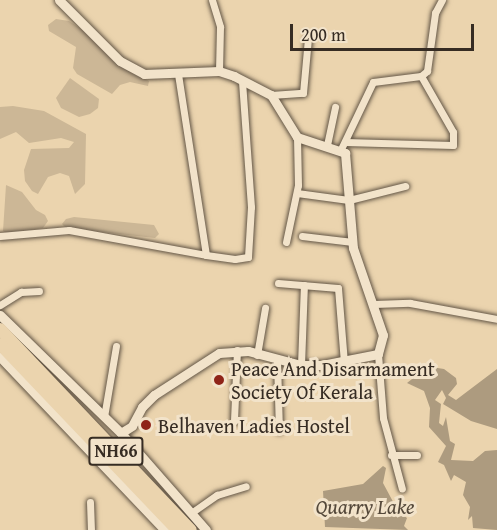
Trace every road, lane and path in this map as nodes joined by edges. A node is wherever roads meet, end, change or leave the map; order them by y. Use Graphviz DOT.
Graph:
graph roads {
  1 [pos="59,0"];
  2 [pos="212,0"];
  3 [pos="442,0"];
  4 [pos="308,38"];
  5 [pos="219,71"];
  6 [pos="177,74"];
  7 [pos="421,76"];
  8 [pos="242,80"];
  9 [pos="271,95"];
  10 [pos="334,107"];
  11 [pos="297,137"];
  12 [pos="327,145"];
  13 [pos="343,146"];
  14 [pos="405,186"];
  15 [pos="297,193"];
  16 [pos="349,200"];
  17 [pos="0,236"];
  18 [pos="302,236"];
  19 [pos="286,242"];
  20 [pos="352,242"];
  21 [pos="207,255"];
  22 [pos="278,283"];
  23 [pos="304,285"];
  24 [pos="39,291"];
  25 [pos="374,304"];
  26 [pos="0,305"];
  27 [pos="265,308"];
  28 [pos="0,315"];
  29 [pos="497,319"];
  30 [pos="0,329"];
  31 [pos="0,344"];
  32 [pos="116,346"];
  33 [pos="237,350"];
  34 [pos="378,354"];
  35 [pos="257,355"];
  36 [pos="0,357"];
  37 [pos="277,360"];
  38 [pos="344,362"];
  39 [pos="301,365"];
  40 [pos="104,417"];
  41 [pos="234,421"];
  42 [pos="279,430"];
  43 [pos="121,433"];
  44 [pos="391,455"];
  45 [pos="417,455"];
  46 [pos="246,486"];
  47 [pos="402,489"];
  48 [pos="90,502"];
  49 [pos="191,513"];
  50 [pos="91,530"];
  51 [pos="165,530"];
  52 [pos="177,530"];
  53 [pos="191,530"];
  54 [pos="206,530"];
  1 -- 6 [label="street"];
  2 -- 5 [label="street"];
  3 -- 7 [label="street"];
  4 -- 9 [label="street"];
  5 -- 6 [label="street"];
  5 -- 8 [label="street"];
  6 -- 21 [label="street"];
  7 -- 13 [label="street"];
  7 -- 13 [label="street"];
  8 -- 9 [label="street"];
  8 -- 21 [label="street"];
  9 -- 11 [label="street"];
  10 -- 12 [label="street"];
  11 -- 12 [label="street"];
  11 -- 15 [label="street"];
  12 -- 13 [label="street"];
  13 -- 16 [label="street"];
  14 -- 16 [label="street"];
  15 -- 16 [label="street"];
  15 -- 19 [label="street"];
  16 -- 20 [label="street"];
  17 -- 21 [label="street"];
  18 -- 20 [label="street"];
  20 -- 25 [label="street"];
  22 -- 23 [label="street"];
  23 -- 38 [label="street"];
  23 -- 39 [label="street"];
  24 -- 26 [label="street"];
  25 -- 29 [label="street"];
  25 -- 34 [label="street"];
  27 -- 35 [label="street"];
  28 -- 40 [label="street"];
  30 -- 53 [label="highway, NH66"];
  31 -- 52 [label="highway, NH66"];
  32 -- 40 [label="street"];
  33 -- 35 [label="street"];
  33 -- 41 [label="street"];
  33 -- 43 [label="street"];
  34 -- 38 [label="street"];
  34 -- 44 [label="street"];
  35 -- 37 [label="street"];
  36 -- 51 [label="street"];
  37 -- 39 [label="street"];
  37 -- 42 [label="street"];
  38 -- 39 [label="street"];
  40 -- 43 [label="street"];
  43 -- 49 [label="street"];
  44 -- 45 [label="street"];
  44 -- 47 [label="street"];
  46 -- 49 [label="street"];
  48 -- 50 [label="street"];
  49 -- 54 [label="street"];
}
